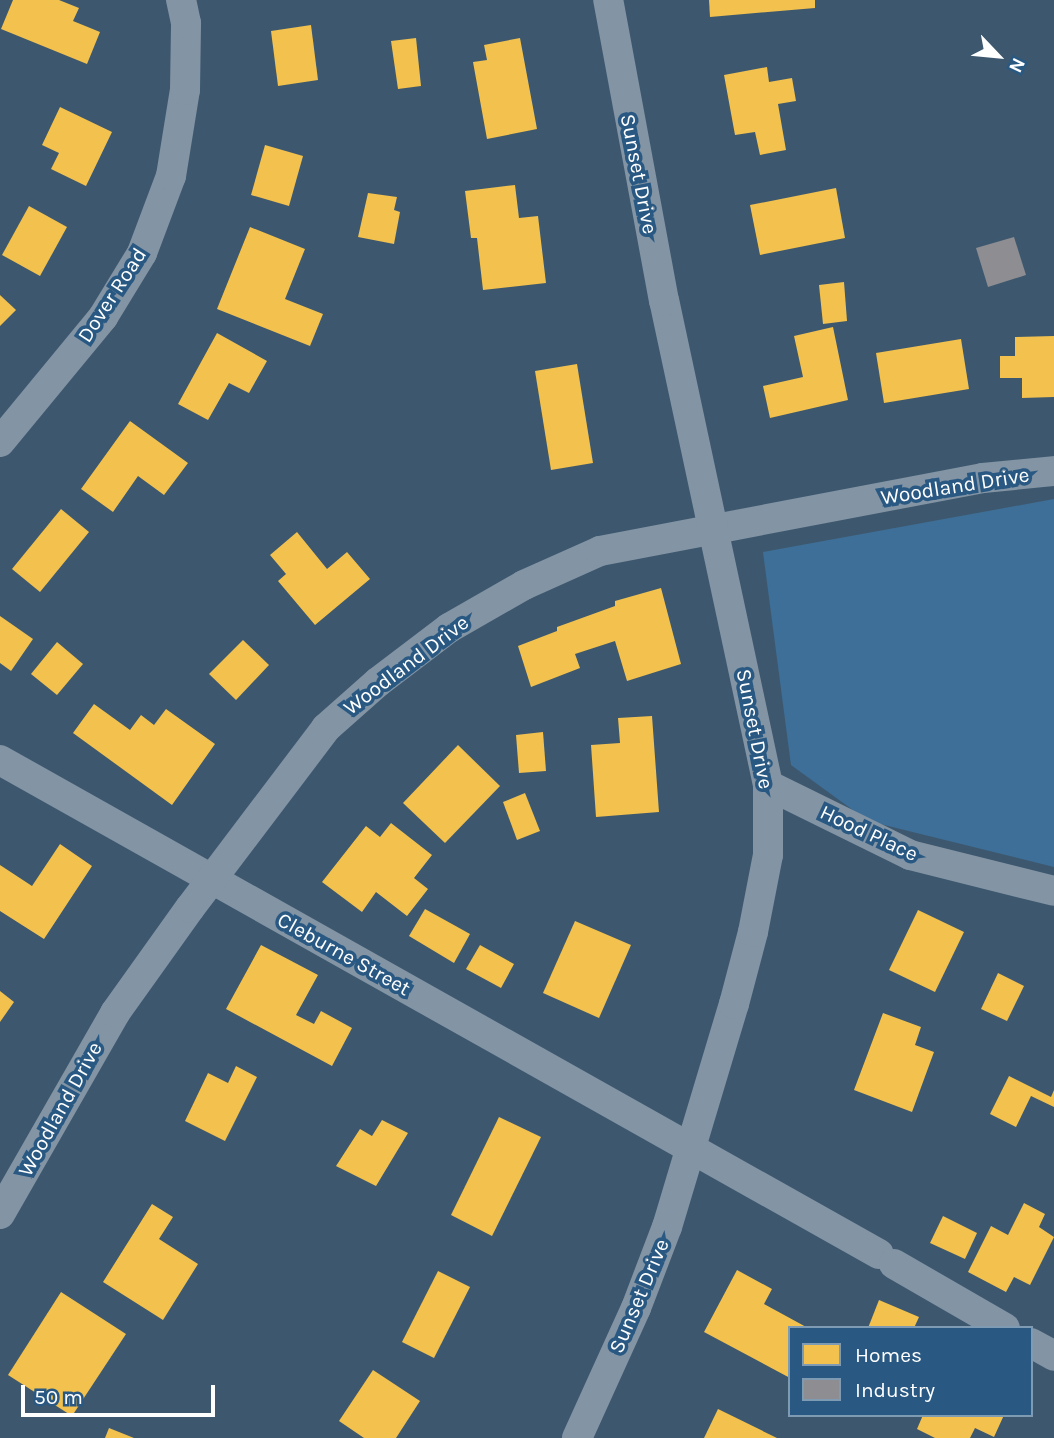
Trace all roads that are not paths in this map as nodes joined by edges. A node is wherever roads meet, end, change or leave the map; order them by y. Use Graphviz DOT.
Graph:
graph roads {
  1 [pos="181,0"];
  2 [pos="608,0"];
  3 [pos="0,442"];
  4 [pos="1054,471"];
  5 [pos="715,529"];
  6 [pos="0,760"];
  7 [pos="768,785"];
  8 [pos="210,880"];
  9 [pos="1054,891"];
  10 [pos="690,1146"];
  11 [pos="0,1214"];
  12 [pos="1002,1326"];
  13 [pos="1033,1344"];
  14 [pos="1054,1356"];
  15 [pos="577,1438"];
  1 -- 3 [label="street, Dover Road"];
  2 -- 5 [label="street, Sunset Drive"];
  4 -- 5 [label="street, Woodland Drive"];
  5 -- 7 [label="street, Sunset Drive"];
  5 -- 8 [label="street, Woodland Drive"];
  6 -- 8 [label="street, Cleburne Street"];
  7 -- 9 [label="street, Hood Place"];
  7 -- 10 [label="street, Sunset Drive"];
  8 -- 10 [label="street, Cleburne Street"];
  8 -- 11 [label="street, Woodland Drive"];
  10 -- 12 [label="street, Cleburne Street"];
  10 -- 15 [label="street, Sunset Drive"];
  13 -- 14 [label="street"];
}
